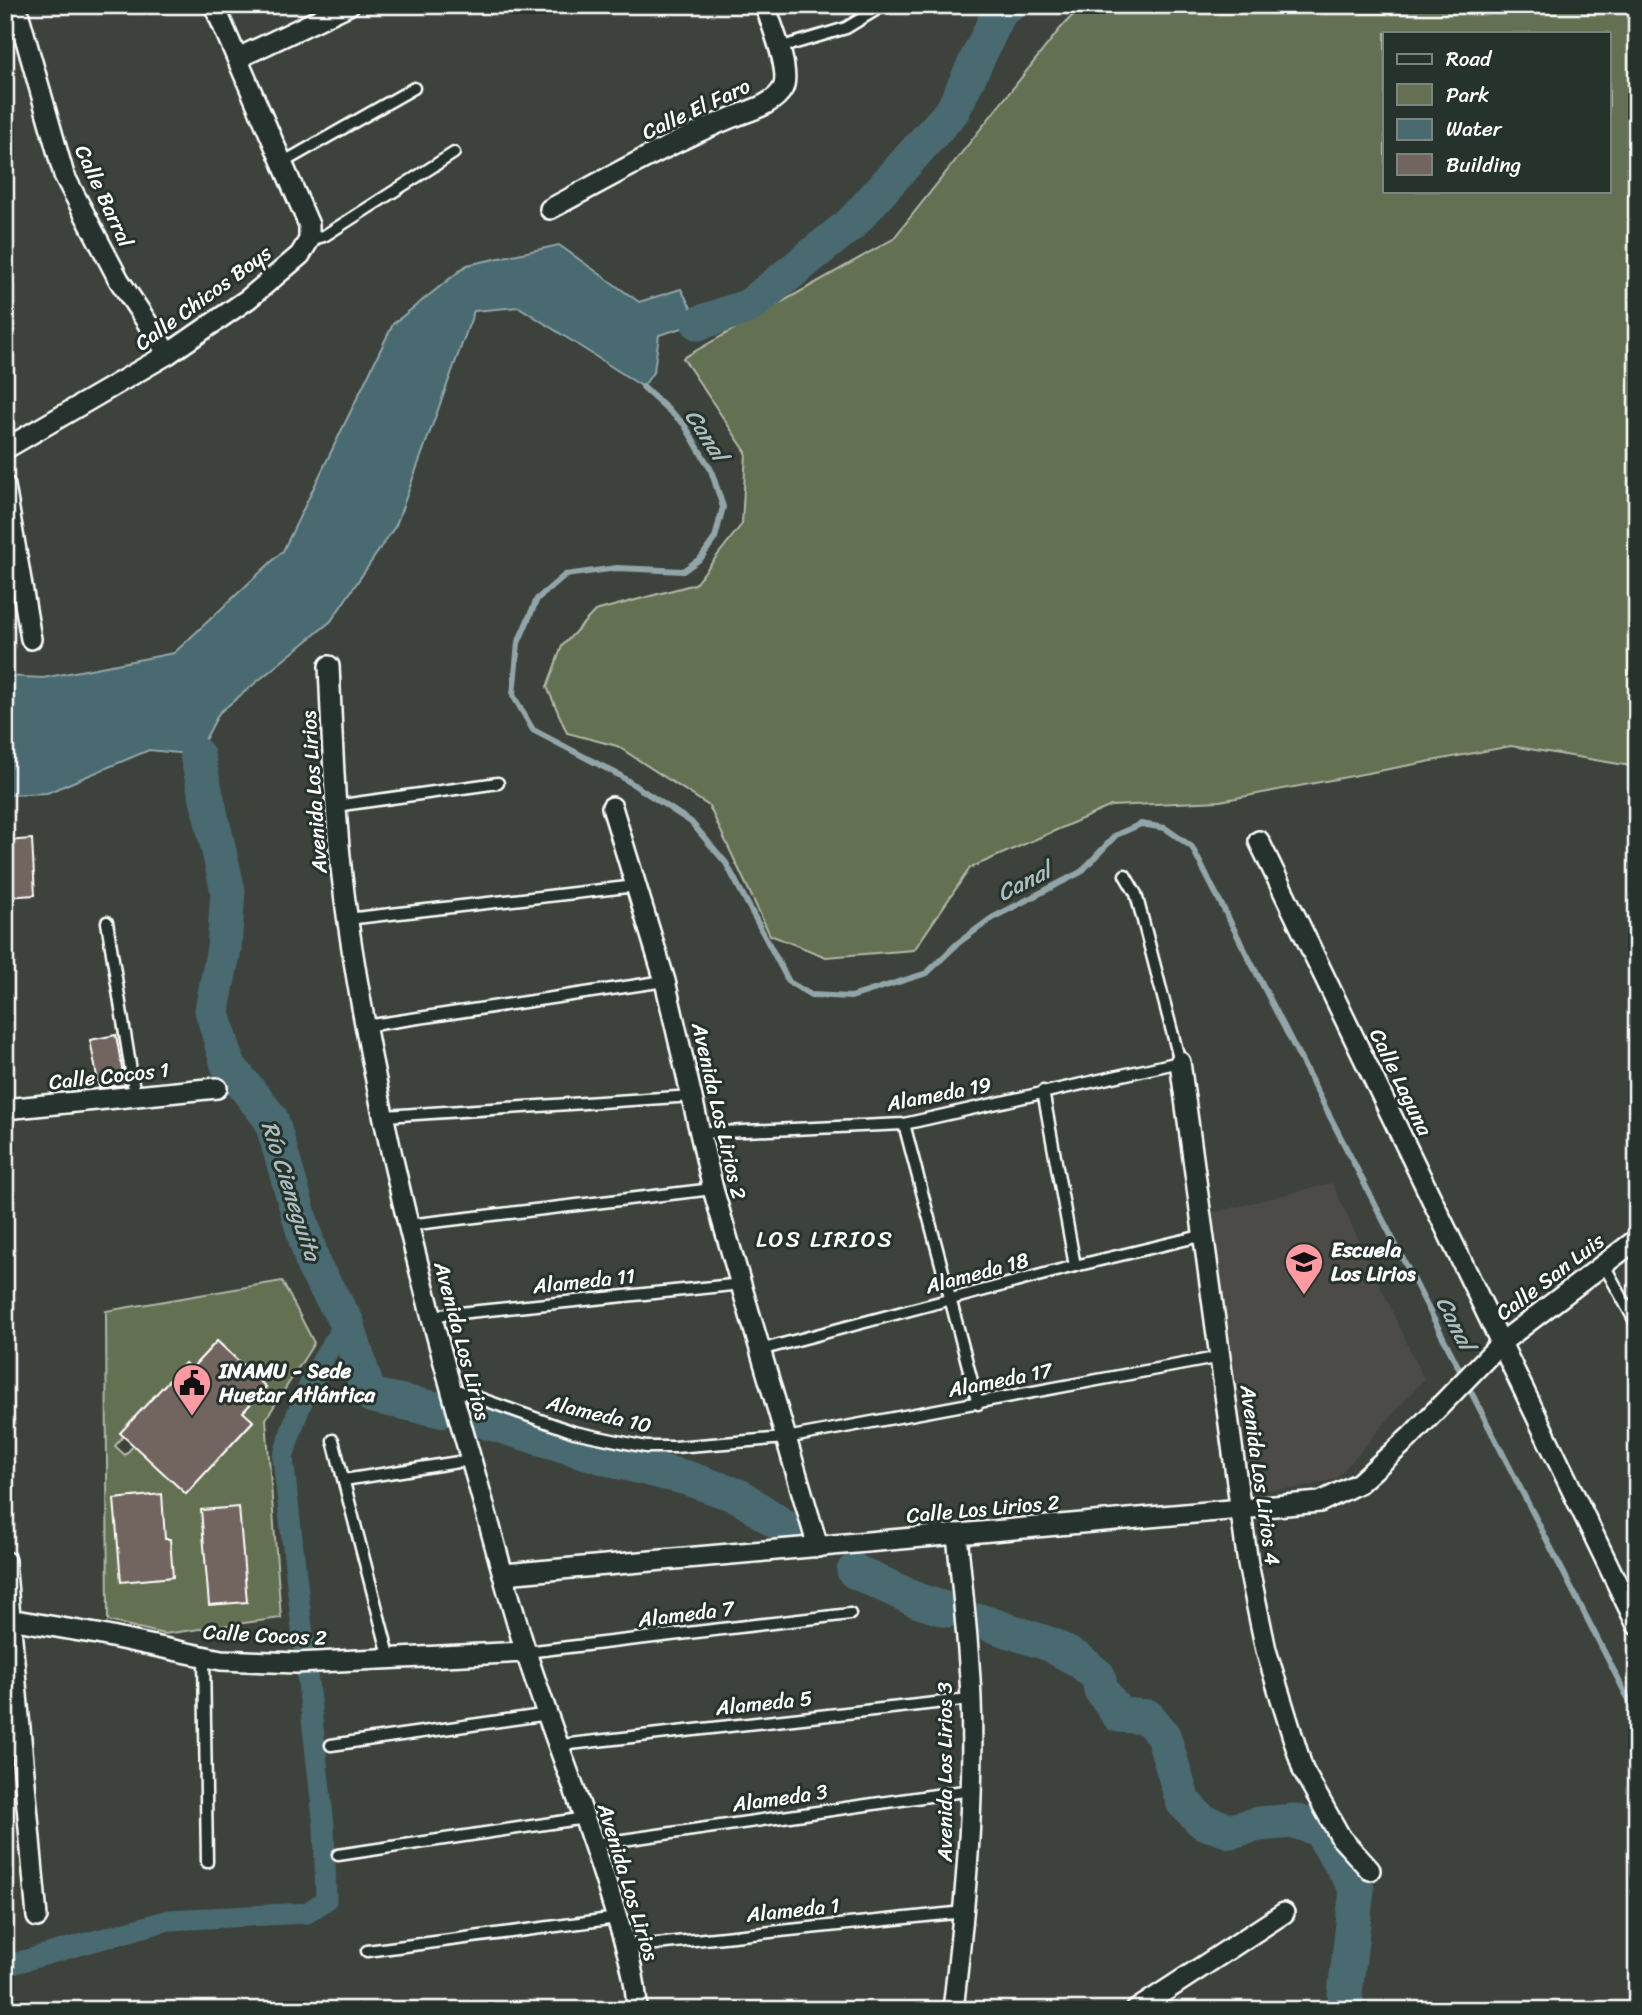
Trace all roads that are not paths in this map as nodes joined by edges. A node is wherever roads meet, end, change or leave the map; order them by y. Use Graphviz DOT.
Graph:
graph roads {
  1 [pos="16,5"];
  2 [pos="214,5"];
  3 [pos="349,5"];
  4 [pos="765,5"];
  5 [pos="884,5"];
  6 [pos="778,49"];
  7 [pos="238,58"];
  8 [pos="414,88"];
  9 [pos="454,153"];
  10 [pos="282,163"];
  11 [pos="550,209"];
  12 [pos="309,240"];
  13 [pos="168,354"];
  14 [pos="5,449"];
  15 [pos="5,486"];
  16 [pos="31,639"];
  17 [pos="329,666"];
  18 [pos="498,783"];
  19 [pos="335,806"];
  20 [pos="612,807"];
  21 [pos="1259,841"];
  22 [pos="1125,875"];
  23 [pos="636,886"];
  24 [pos="347,919"];
  25 [pos="107,922"];
  26 [pos="664,981"];
  27 [pos="365,1026"];
  28 [pos="1181,1062"];
  29 [pos="217,1088"];
  30 [pos="1043,1091"];
  31 [pos="135,1096"];
  32 [pos="693,1096"];
  33 [pos="5,1109"];
  34 [pos="385,1116"];
  35 [pos="904,1124"];
  36 [pos="701,1133"];
  37 [pos="713,1189"];
  38 [pos="408,1225"];
  39 [pos="1205,1236"];
  40 [pos="1637,1239"];
  41 [pos="1604,1265"];
  42 [pos="1075,1266"];
  43 [pos="741,1284"];
  44 [pos="951,1301"];
  45 [pos="430,1316"];
  46 [pos="1637,1325"];
  47 [pos="1502,1342"];
  48 [pos="760,1350"];
  49 [pos="1221,1357"];
  50 [pos="449,1388"];
  51 [pos="978,1404"];
  52 [pos="1434,1413"];
  53 [pos="786,1438"];
  54 [pos="333,1440"];
  55 [pos="471,1461"];
  56 [pos="344,1480"];
  57 [pos="1243,1510"];
  58 [pos="957,1534"];
  59 [pos="818,1547"];
  60 [pos="5,1561"];
  61 [pos="504,1574"];
  62 [pos="1630,1595"];
  63 [pos="850,1614"];
  64 [pos="8,1623"];
  65 [pos="1637,1625"];
  66 [pos="526,1652"];
  67 [pos="204,1656"];
  68 [pos="390,1659"];
  69 [pos="971,1699"];
  70 [pos="549,1714"];
  71 [pos="331,1745"];
  72 [pos="561,1745"];
  73 [pos="971,1790"];
  74 [pos="585,1818"];
  75 [pos="595,1844"];
  76 [pos="338,1855"];
  77 [pos="207,1862"];
  78 [pos="1370,1870"];
  79 [pos="964,1912"];
  80 [pos="1284,1913"];
  81 [pos="37,1917"];
  82 [pos="617,1918"];
  83 [pos="627,1947"];
  84 [pos="367,1951"];
  85 [pos="637,2010"];
  86 [pos="953,2010"];
  87 [pos="1136,2010"];
  1 -- 13 [label="street, Calle Barral"];
  2 -- 7 [label="street"];
  3 -- 7 [label="street"];
  4 -- 6 [label="street, Calle El Faro"];
  5 -- 6 [label="lane"];
  6 -- 11 [label="street, Calle El Faro"];
  7 -- 10 [label="street"];
  8 -- 10 [label="lane"];
  9 -- 12 [label="lane"];
  10 -- 12 [label="street"];
  12 -- 13 [label="street, Calle Chicos Boys"];
  13 -- 14 [label="street, Calle Chicos Boys"];
  15 -- 16 [label="street"];
  17 -- 19 [label="street, Avenida Los Lirios"];
  18 -- 19 [label="lane"];
  19 -- 24 [label="street, Avenida Los Lirios"];
  20 -- 23 [label="street, Avenida Los Lirios 2"];
  21 -- 47 [label="street, Calle Laguna"];
  22 -- 28 [label="lane"];
  23 -- 24 [label="lane"];
  23 -- 26 [label="street, Avenida Los Lirios 2"];
  24 -- 27 [label="street, Avenida Los Lirios"];
  25 -- 31 [label="lane"];
  26 -- 27 [label="lane"];
  26 -- 32 [label="street, Avenida Los Lirios 2"];
  27 -- 34 [label="street, Avenida Los Lirios"];
  28 -- 30 [label="lane, Alameda 19"];
  28 -- 39 [label="street, Avenida Los Lirios 4"];
  29 -- 31 [label="street, Calle Cocos 1"];
  30 -- 35 [label="lane, Alameda 19"];
  30 -- 42 [label="lane"];
  31 -- 33 [label="street, Calle Cocos 1"];
  32 -- 34 [label="lane"];
  32 -- 36 [label="street, Avenida Los Lirios 2"];
  34 -- 38 [label="street, Avenida Los Lirios"];
  35 -- 36 [label="lane, Alameda 19"];
  35 -- 44 [label="lane"];
  36 -- 37 [label="street, Avenida Los Lirios 2"];
  37 -- 38 [label="lane"];
  37 -- 43 [label="street, Avenida Los Lirios 2"];
  38 -- 45 [label="street, Avenida Los Lirios"];
  39 -- 42 [label="lane, Alameda 18"];
  39 -- 49 [label="street, Avenida Los Lirios 4"];
  40 -- 41 [label="street, Calle San Luis"];
  41 -- 46 [label="lane"];
  41 -- 47 [label="street, Calle San Luis"];
  42 -- 44 [label="lane, Alameda 18"];
  43 -- 45 [label="lane, Alameda 11"];
  43 -- 48 [label="street, Avenida Los Lirios 2"];
  44 -- 48 [label="lane, Alameda 18"];
  44 -- 51 [label="lane"];
  45 -- 50 [label="street, Avenida Los Lirios"];
  47 -- 52 [label="street, Calle San Luis"];
  47 -- 62 [label="street, Calle Laguna"];
  48 -- 53 [label="street, Avenida Los Lirios 2"];
  49 -- 51 [label="lane, Alameda 17"];
  49 -- 57 [label="street, Avenida Los Lirios 4"];
  50 -- 53 [label="lane, Alameda 10"];
  50 -- 55 [label="street, Avenida Los Lirios"];
  51 -- 53 [label="lane, Alameda 17"];
  52 -- 57 [label="street, Calle Los Lirios 2"];
  53 -- 59 [label="street, Avenida Los Lirios 2"];
  54 -- 56 [label="lane"];
  55 -- 56 [label="lane"];
  55 -- 61 [label="street, Avenida Los Lirios"];
  56 -- 68 [label="lane"];
  57 -- 58 [label="street, Calle Los Lirios 2"];
  57 -- 78 [label="street, Avenida Los Lirios 4"];
  58 -- 59 [label="street, Calle Los Lirios 2"];
  58 -- 69 [label="street, Avenida Los Lirios 3"];
  59 -- 61 [label="street, Calle Los Lirios 2"];
  60 -- 64 [label="street"];
  61 -- 66 [label="street, Avenida Los Lirios"];
  62 -- 65 [label="street, Calle Laguna"];
  63 -- 66 [label="lane, Alameda 7"];
  64 -- 67 [label="street, Calle Cocos 2"];
  64 -- 81 [label="street"];
  66 -- 68 [label="street, Calle Cocos 2"];
  66 -- 70 [label="street, Avenida Los Lirios"];
  67 -- 68 [label="street, Calle Cocos 2"];
  67 -- 77 [label="lane"];
  69 -- 72 [label="lane, Alameda 5"];
  69 -- 73 [label="street, Avenida Los Lirios 3"];
  70 -- 71 [label="lane"];
  70 -- 72 [label="street, Avenida Los Lirios"];
  72 -- 74 [label="street, Avenida Los Lirios"];
  73 -- 75 [label="lane, Alameda 3"];
  73 -- 79 [label="street, Avenida Los Lirios 3"];
  74 -- 75 [label="street, Avenida Los Lirios"];
  74 -- 76 [label="lane"];
  75 -- 82 [label="street, Avenida Los Lirios"];
  79 -- 83 [label="lane, Alameda 1"];
  79 -- 86 [label="street, Avenida Los Lirios 3"];
  80 -- 87 [label="street"];
  82 -- 83 [label="street, Avenida Los Lirios"];
  82 -- 84 [label="lane"];
  83 -- 85 [label="street, Avenida Los Lirios"];
}
